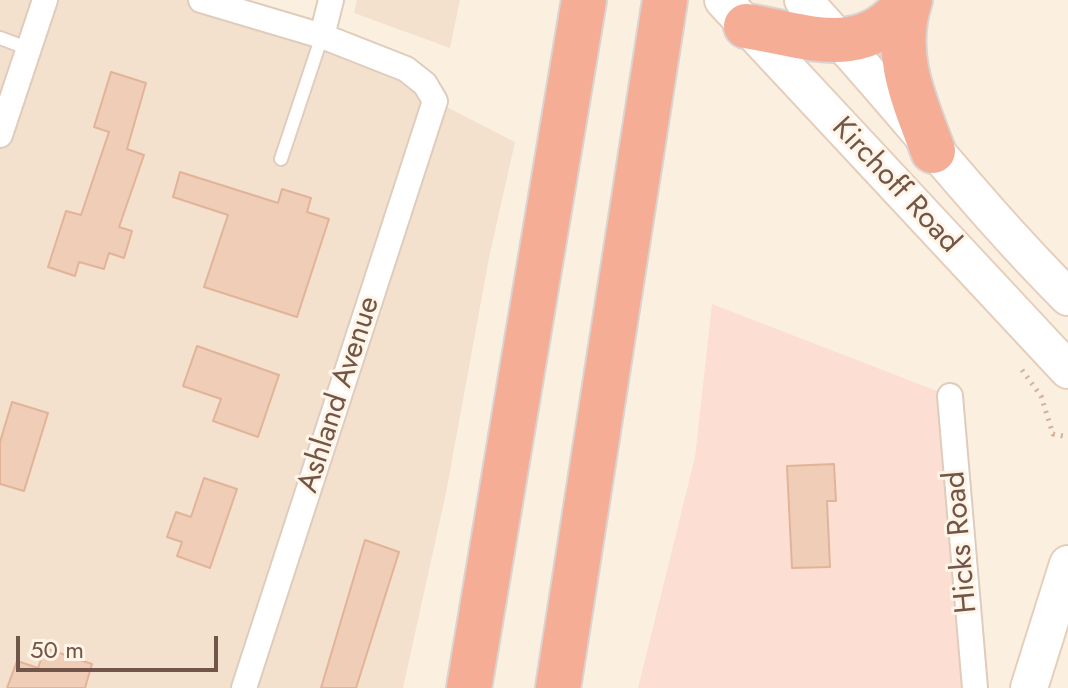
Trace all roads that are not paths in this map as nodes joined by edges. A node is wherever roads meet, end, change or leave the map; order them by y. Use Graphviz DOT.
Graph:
graph roads {
  1 [pos="45,0"];
  2 [pos="201,0"];
  3 [pos="331,0"];
  4 [pos="584,0"];
  5 [pos="803,0"];
  6 [pos="909,0"];
  7 [pos="665,8"];
  8 [pos="735,13"];
  9 [pos="322,36"];
  10 [pos="0,38"];
  11 [pos="841,41"];
  12 [pos="27,48"];
  13 [pos="0,135"];
  14 [pos="933,151"];
  15 [pos="281,159"];
  16 [pos="1005,234"];
  17 [pos="1068,272"];
  18 [pos="1068,297"];
  19 [pos="1068,370"];
  20 [pos="950,396"];
  21 [pos="1068,564"];
  22 [pos="469,681"];
  23 [pos="244,688"];
  24 [pos="558,688"];
  25 [pos="975,688"];
  26 [pos="1029,688"];
  1 -- 12 [label="street"];
  2 -- 9 [label="street"];
  3 -- 9 [label="street"];
  4 -- 22 [label="highway"];
  5 -- 11 [label="main road, Kirchoff Road"];
  6 -- 11 [label="highway"];
  6 -- 14 [label="highway"];
  7 -- 24 [label="highway"];
  8 -- 11 [label="highway"];
  8 -- 19 [label="main road, Kirchoff Road"];
  9 -- 15 [label="lane"];
  9 -- 23 [label="street, Ashland Avenue"];
  10 -- 12 [label="lane"];
  11 -- 14 [label="main road, Kirchoff Road"];
  12 -- 13 [label="street"];
  14 -- 16 [label="main road, Kirchoff Road"];
  16 -- 17 [label="main road"];
  16 -- 18 [label="main road, Kirchoff Road"];
  20 -- 25 [label="street, Hicks Road"];
  21 -- 26 [label="main road"];
}
